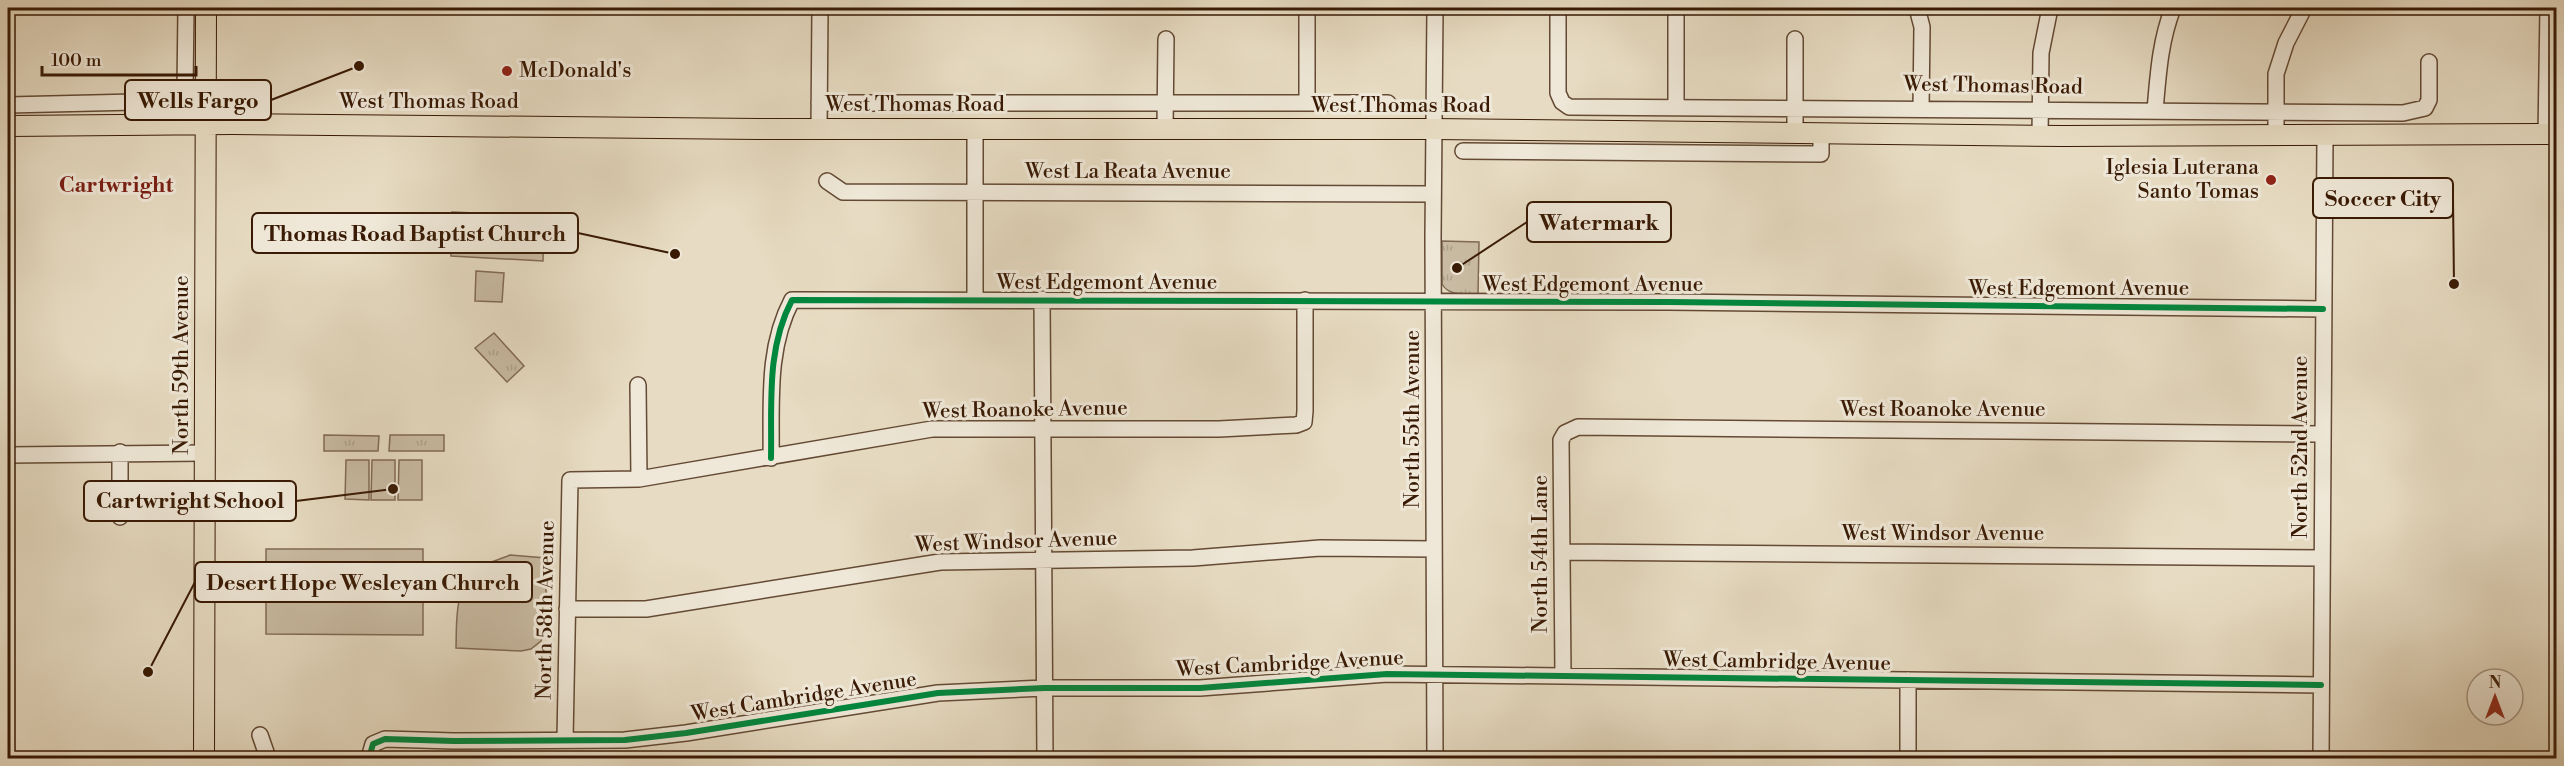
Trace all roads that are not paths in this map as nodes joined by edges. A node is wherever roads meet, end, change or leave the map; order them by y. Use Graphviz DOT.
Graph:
graph roads {
  1 [pos="186,8"];
  2 [pos="206,8"];
  3 [pos="820,8"];
  4 [pos="1307,8"];
  5 [pos="1435,8"];
  6 [pos="1558,8"];
  7 [pos="1676,8"];
  8 [pos="1917,8"];
  9 [pos="2050,8"];
  10 [pos="2173,8"];
  11 [pos="2304,8"];
  12 [pos="2548,8"];
  13 [pos="1166,39"];
  14 [pos="1795,39"];
  15 [pos="2429,62"];
  16 [pos="819,103"];
  17 [pos="1166,104"];
  18 [pos="1307,104"];
  19 [pos="1388,104"];
  20 [pos="8,105"];
  21 [pos="1676,106"];
  22 [pos="1795,108"];
  23 [pos="1921,109"];
  24 [pos="2040,111"];
  25 [pos="2155,111"];
  26 [pos="2276,112"];
  27 [pos="207,124"];
  28 [pos="8,126"];
  29 [pos="819,129"];
  30 [pos="975,129"];
  31 [pos="1165,129"];
  32 [pos="1433,129"];
  33 [pos="1522,131"];
  34 [pos="1795,134"];
  35 [pos="2551,134"];
  36 [pos="1821,135"];
  37 [pos="2040,136"];
  38 [pos="2276,136"];
  39 [pos="2325,136"];
  40 [pos="1463,151"];
  41 [pos="1522,152"];
  42 [pos="827,181"];
  43 [pos="976,192"];
  44 [pos="1433,194"];
  45 [pos="1042,299"];
  46 [pos="975,300"];
  47 [pos="1305,300"];
  48 [pos="1433,301"];
  49 [pos="2323,309"];
  50 [pos="638,385"];
  51 [pos="1043,428"];
  52 [pos="1564,433"];
  53 [pos="2322,434"];
  54 [pos="120,452"];
  55 [pos="206,453"];
  56 [pos="8,455"];
  57 [pos="771,458"];
  58 [pos="639,479"];
  59 [pos="570,480"];
  60 [pos="120,517"];
  61 [pos="1434,549"];
  62 [pos="1563,552"];
  63 [pos="2322,558"];
  64 [pos="1043,559"];
  65 [pos="567,609"];
  66 [pos="1434,674"];
  67 [pos="1563,675"];
  68 [pos="1908,680"];
  69 [pos="2321,685"];
  70 [pos="1044,688"];
  71 [pos="260,735"];
  72 [pos="565,740"];
  73 [pos="371,751"];
  74 [pos="204,759"];
  75 [pos="268,759"];
  76 [pos="1045,759"];
  77 [pos="1435,759"];
  78 [pos="1908,759"];
  79 [pos="2321,759"];
  1 -- 20 [label="street"];
  2 -- 27 [label="main road, North 59th Avenue"];
  3 -- 16 [label="street"];
  4 -- 18 [label="street"];
  5 -- 32 [label="street, North 55th Avenue"];
  6 -- 21 [label="street, West Thomas Road"];
  7 -- 21 [label="street"];
  8 -- 23 [label="street"];
  9 -- 24 [label="street"];
  10 -- 25 [label="street"];
  11 -- 26 [label="street"];
  12 -- 35 [label="street"];
  13 -- 17 [label="street"];
  14 -- 22 [label="street"];
  15 -- 26 [label="street, West Thomas Road"];
  16 -- 17 [label="street, West Thomas Road"];
  16 -- 29 [label="street"];
  17 -- 18 [label="street, West Thomas Road"];
  17 -- 31 [label="street"];
  18 -- 19 [label="street, West Thomas Road"];
  21 -- 22 [label="street, West Thomas Road"];
  22 -- 23 [label="street, West Thomas Road"];
  22 -- 34 [label="street"];
  23 -- 24 [label="street, West Thomas Road"];
  24 -- 25 [label="street, West Thomas Road"];
  24 -- 37 [label="street"];
  25 -- 26 [label="street, West Thomas Road"];
  26 -- 38 [label="street"];
  27 -- 28 [label="main road, West Thomas Road"];
  27 -- 29 [label="main road, West Thomas Road"];
  27 -- 55 [label="main road, North 59th Avenue"];
  29 -- 30 [label="main road, West Thomas Road"];
  30 -- 31 [label="main road, West Thomas Road"];
  30 -- 43 [label="street"];
  31 -- 32 [label="main road, West Thomas Road"];
  32 -- 33 [label="main road, West Thomas Road"];
  32 -- 44 [label="street, North 55th Avenue"];
  33 -- 34 [label="main road, West Thomas Road"];
  33 -- 41 [label="street"];
  34 -- 36 [label="main road, West Thomas Road"];
  35 -- 39 [label="main road, West Thomas Road"];
  36 -- 37 [label="main road, West Thomas Road"];
  36 -- 41 [label="street"];
  37 -- 38 [label="main road, West Thomas Road"];
  38 -- 39 [label="main road, West Thomas Road"];
  39 -- 49 [label="street, North 52nd Avenue"];
  40 -- 41 [label="street"];
  42 -- 43 [label="street, West La Reata Avenue"];
  43 -- 44 [label="street, West La Reata Avenue"];
  43 -- 46 [label="street"];
  44 -- 48 [label="street, North 55th Avenue"];
  45 -- 46 [label="street, West Edgemont Avenue"];
  45 -- 47 [label="street, West Edgemont Avenue"];
  45 -- 51 [label="street"];
  46 -- 57 [label="street, West Edgemont Avenue"];
  47 -- 48 [label="street, West Edgemont Avenue"];
  47 -- 51 [label="street, West Roanoke Avenue"];
  48 -- 49 [label="street, West Edgemont Avenue"];
  48 -- 61 [label="street, North 55th Avenue"];
  49 -- 53 [label="street, North 52nd Avenue"];
  50 -- 58 [label="street"];
  51 -- 57 [label="street, West Roanoke Avenue"];
  51 -- 64 [label="street"];
  52 -- 53 [label="street, West Roanoke Avenue"];
  52 -- 62 [label="street, North 54th Lane"];
  53 -- 63 [label="street, North 52nd Avenue"];
  54 -- 55 [label="street"];
  54 -- 56 [label="street"];
  54 -- 60 [label="street"];
  55 -- 74 [label="main road, North 59th Avenue"];
  57 -- 58 [label="street, West Roanoke Avenue"];
  58 -- 59 [label="street, West Roanoke Avenue"];
  59 -- 65 [label="street, North 58th Avenue"];
  61 -- 64 [label="street, West Windsor Avenue"];
  61 -- 66 [label="street, North 55th Avenue"];
  62 -- 63 [label="street, West Windsor Avenue"];
  62 -- 67 [label="street, North 54th Lane"];
  63 -- 69 [label="street, North 52nd Avenue"];
  64 -- 65 [label="street, West Windsor Avenue"];
  64 -- 70 [label="street"];
  65 -- 72 [label="street, North 58th Avenue"];
  66 -- 67 [label="street, West Cambridge Avenue"];
  66 -- 70 [label="street, West Cambridge Avenue"];
  66 -- 77 [label="street, North 55th Avenue"];
  67 -- 68 [label="street, West Cambridge Avenue"];
  68 -- 69 [label="street, West Cambridge Avenue"];
  68 -- 78 [label="street"];
  69 -- 79 [label="street, North 52nd Avenue"];
  70 -- 72 [label="street, West Cambridge Avenue"];
  70 -- 76 [label="street"];
  71 -- 75 [label="street"];
  72 -- 73 [label="street, West Cambridge Avenue"];
}
